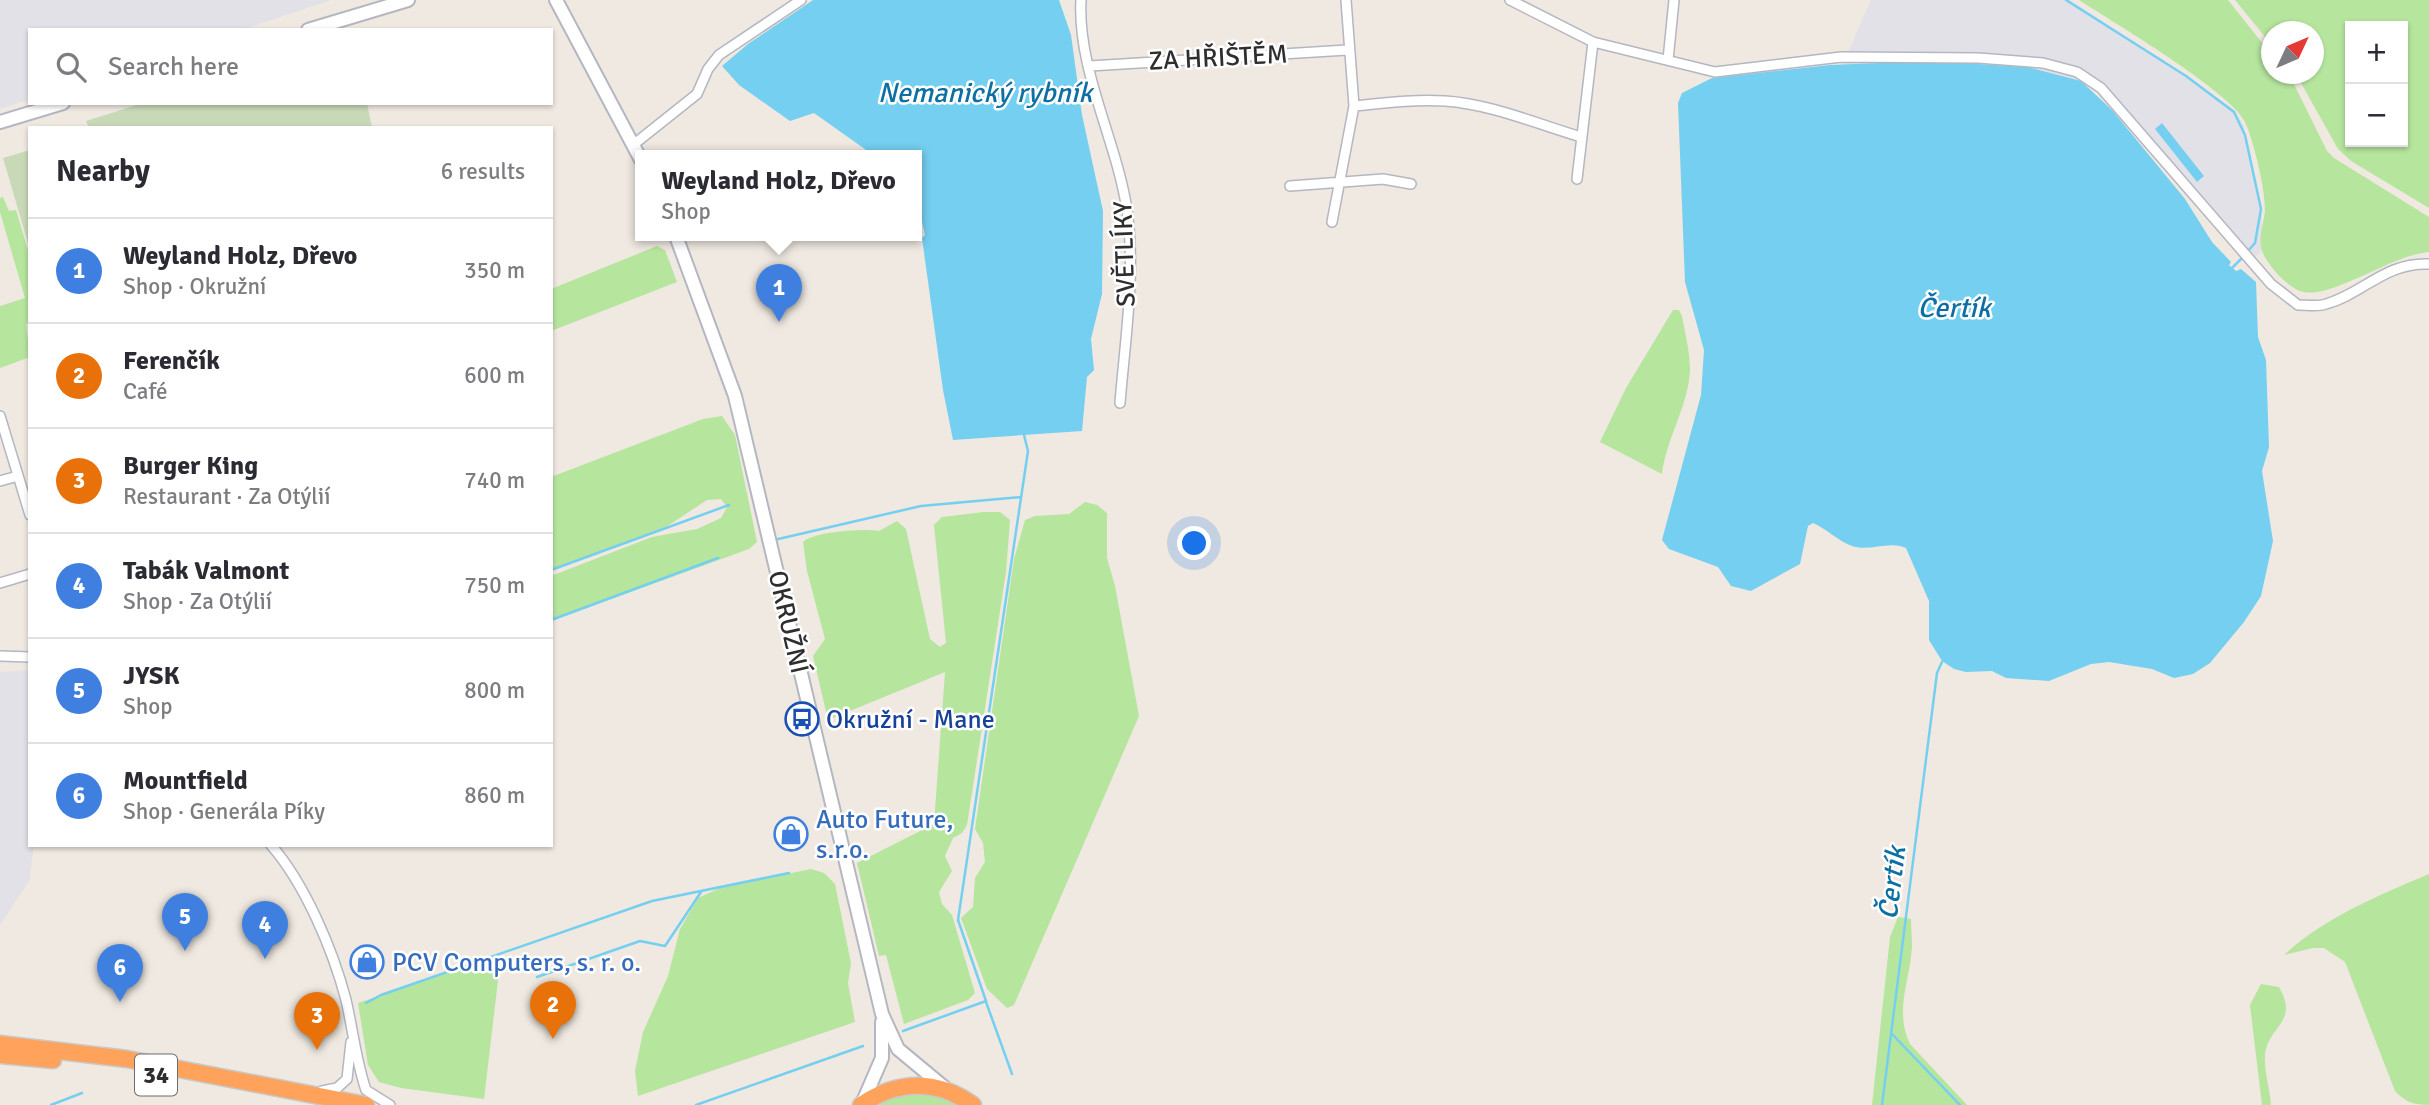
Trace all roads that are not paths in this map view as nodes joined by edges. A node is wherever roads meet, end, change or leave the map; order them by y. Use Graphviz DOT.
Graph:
graph roads {
  1 [pos="408,0"];
  2 [pos="548,0"];
  3 [pos="801,0"];
  4 [pos="1081,0"];
  5 [pos="1346,0"];
  6 [pos="1510,0"];
  7 [pos="1674,0"];
  8 [pos="560,3"];
  9 [pos="315,28"];
  10 [pos="1593,41"];
  11 [pos="1347,50"];
  12 [pos="1668,60"];
  13 [pos="1090,66"];
  14 [pos="56,105"];
  15 [pos="1354,106"];
  16 [pos="0,122"];
  17 [pos="1581,137"];
  18 [pos="633,145"];
  19 [pos="636,150"];
  20 [pos="1577,179"];
  21 [pos="1340,184"];
  22 [pos="1411,184"];
  23 [pos="1290,186"];
  24 [pos="1332,222"];
  25 [pos="678,241"];
  26 [pos="2429,264"];
  27 [pos="1120,403"];
  28 [pos="0,416"];
  29 [pos="18,476"];
  30 [pos="0,481"];
  31 [pos="28,508"];
  32 [pos="28,575"];
  33 [pos="0,583"];
  34 [pos="0,656"];
  35 [pos="28,657"];
  36 [pos="272,847"];
  37 [pos="882,1014"];
  38 [pos="351,1030"];
  39 [pos="0,1044"];
  40 [pos="0,1055"];
  41 [pos="948,1091"];
  42 [pos="307,1099"];
  43 [pos="366,1105"];
  44 [pos="390,1105"];
  45 [pos="861,1105"];
  46 [pos="973,1105"];
  1 -- 9 [label="main road"];
  2 -- 8 [label="main road"];
  3 -- 18 [label="street"];
  4 -- 13 [label="street, SVĚTLÍKY"];
  5 -- 11 [label="street"];
  6 -- 10 [label="street"];
  7 -- 12 [label="street"];
  8 -- 18 [label="main road"];
  10 -- 12 [label="street"];
  10 -- 17 [label="street"];
  11 -- 13 [label="street, ZA HŘIŠTĚM"];
  11 -- 15 [label="street"];
  12 -- 26 [label="street"];
  13 -- 27 [label="street, SVĚTLÍKY"];
  14 -- 16 [label="main road"];
  15 -- 17 [label="street"];
  15 -- 21 [label="street"];
  17 -- 20 [label="street"];
  18 -- 19 [label="main road"];
  21 -- 22 [label="street"];
  21 -- 23 [label="street"];
  21 -- 24 [label="street"];
  25 -- 37 [label="main road, OKRUŽNÍ"];
  28 -- 29 [label="street"];
  29 -- 30 [label="street"];
  29 -- 31 [label="street"];
  32 -- 33 [label="street"];
  34 -- 35 [label="street"];
  36 -- 38 [label="street"];
  37 -- 41 [label="main road, OKRUŽNÍ"];
  37 -- 45 [label="main road, OKRUŽNÍ"];
  38 -- 42 [label="street"];
  38 -- 44 [label="street"];
  39 -- 42 [label="highway, 34"];
  40 -- 42 [label="highway, 34"];
  41 -- 45 [label="highway"];
  41 -- 46 [label="highway"];
  42 -- 43 [label="highway, 34"];
}
